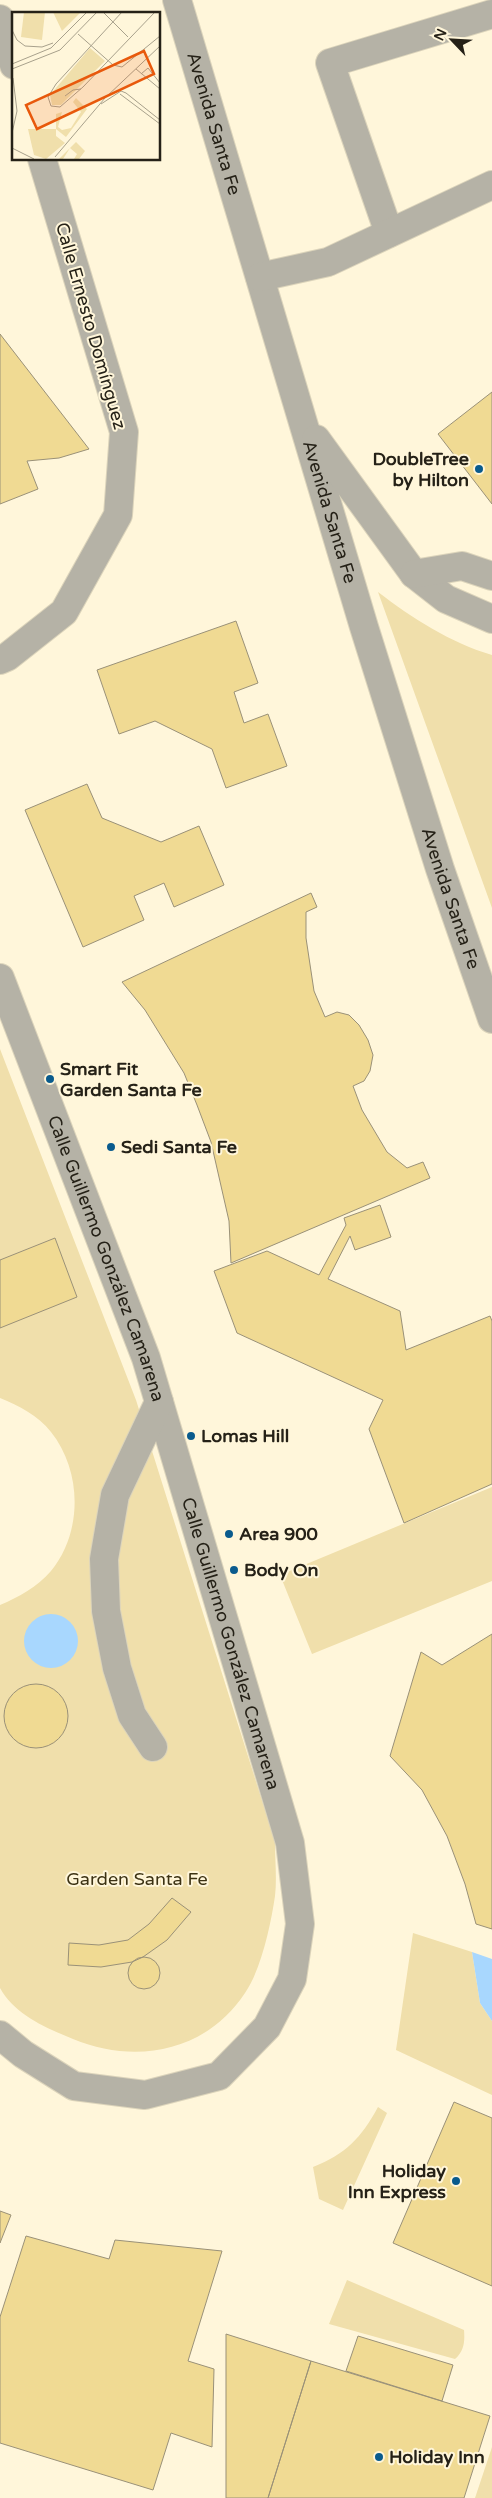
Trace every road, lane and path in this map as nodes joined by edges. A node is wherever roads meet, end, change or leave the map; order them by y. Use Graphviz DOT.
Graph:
graph roads {
  1 [pos="176,0"];
  2 [pos="492,14"];
  3 [pos="0,19"];
  4 [pos="12,58"];
  5 [pos="42,160"];
  6 [pos="492,186"];
  7 [pos="389,233"];
  8 [pos="260,277"];
  9 [pos="303,421"];
  10 [pos="414,574"];
  11 [pos="492,576"];
  12 [pos="492,619"];
  13 [pos="0,660"];
  14 [pos="0,978"];
  15 [pos="492,1019"];
  16 [pos="159,1402"];
  17 [pos="153,1747"];
  18 [pos="0,2035"];
  1 -- 8 [label="street, Avenida Santa Fe"];
  2 -- 7 [label="street"];
  3 -- 4 [label="street"];
  5 -- 13 [label="street, Calle Ernesto Domínguez"];
  6 -- 7 [label="street"];
  7 -- 8 [label="street"];
  8 -- 9 [label="street, Avenida Santa Fe"];
  9 -- 10 [label="street"];
  9 -- 15 [label="street, Avenida Santa Fe"];
  10 -- 11 [label="street"];
  10 -- 12 [label="street"];
  14 -- 16 [label="street, Calle Guillermo González Camarena"];
  16 -- 17 [label="street"];
  16 -- 18 [label="street, Calle Guillermo González Camarena"];
}
